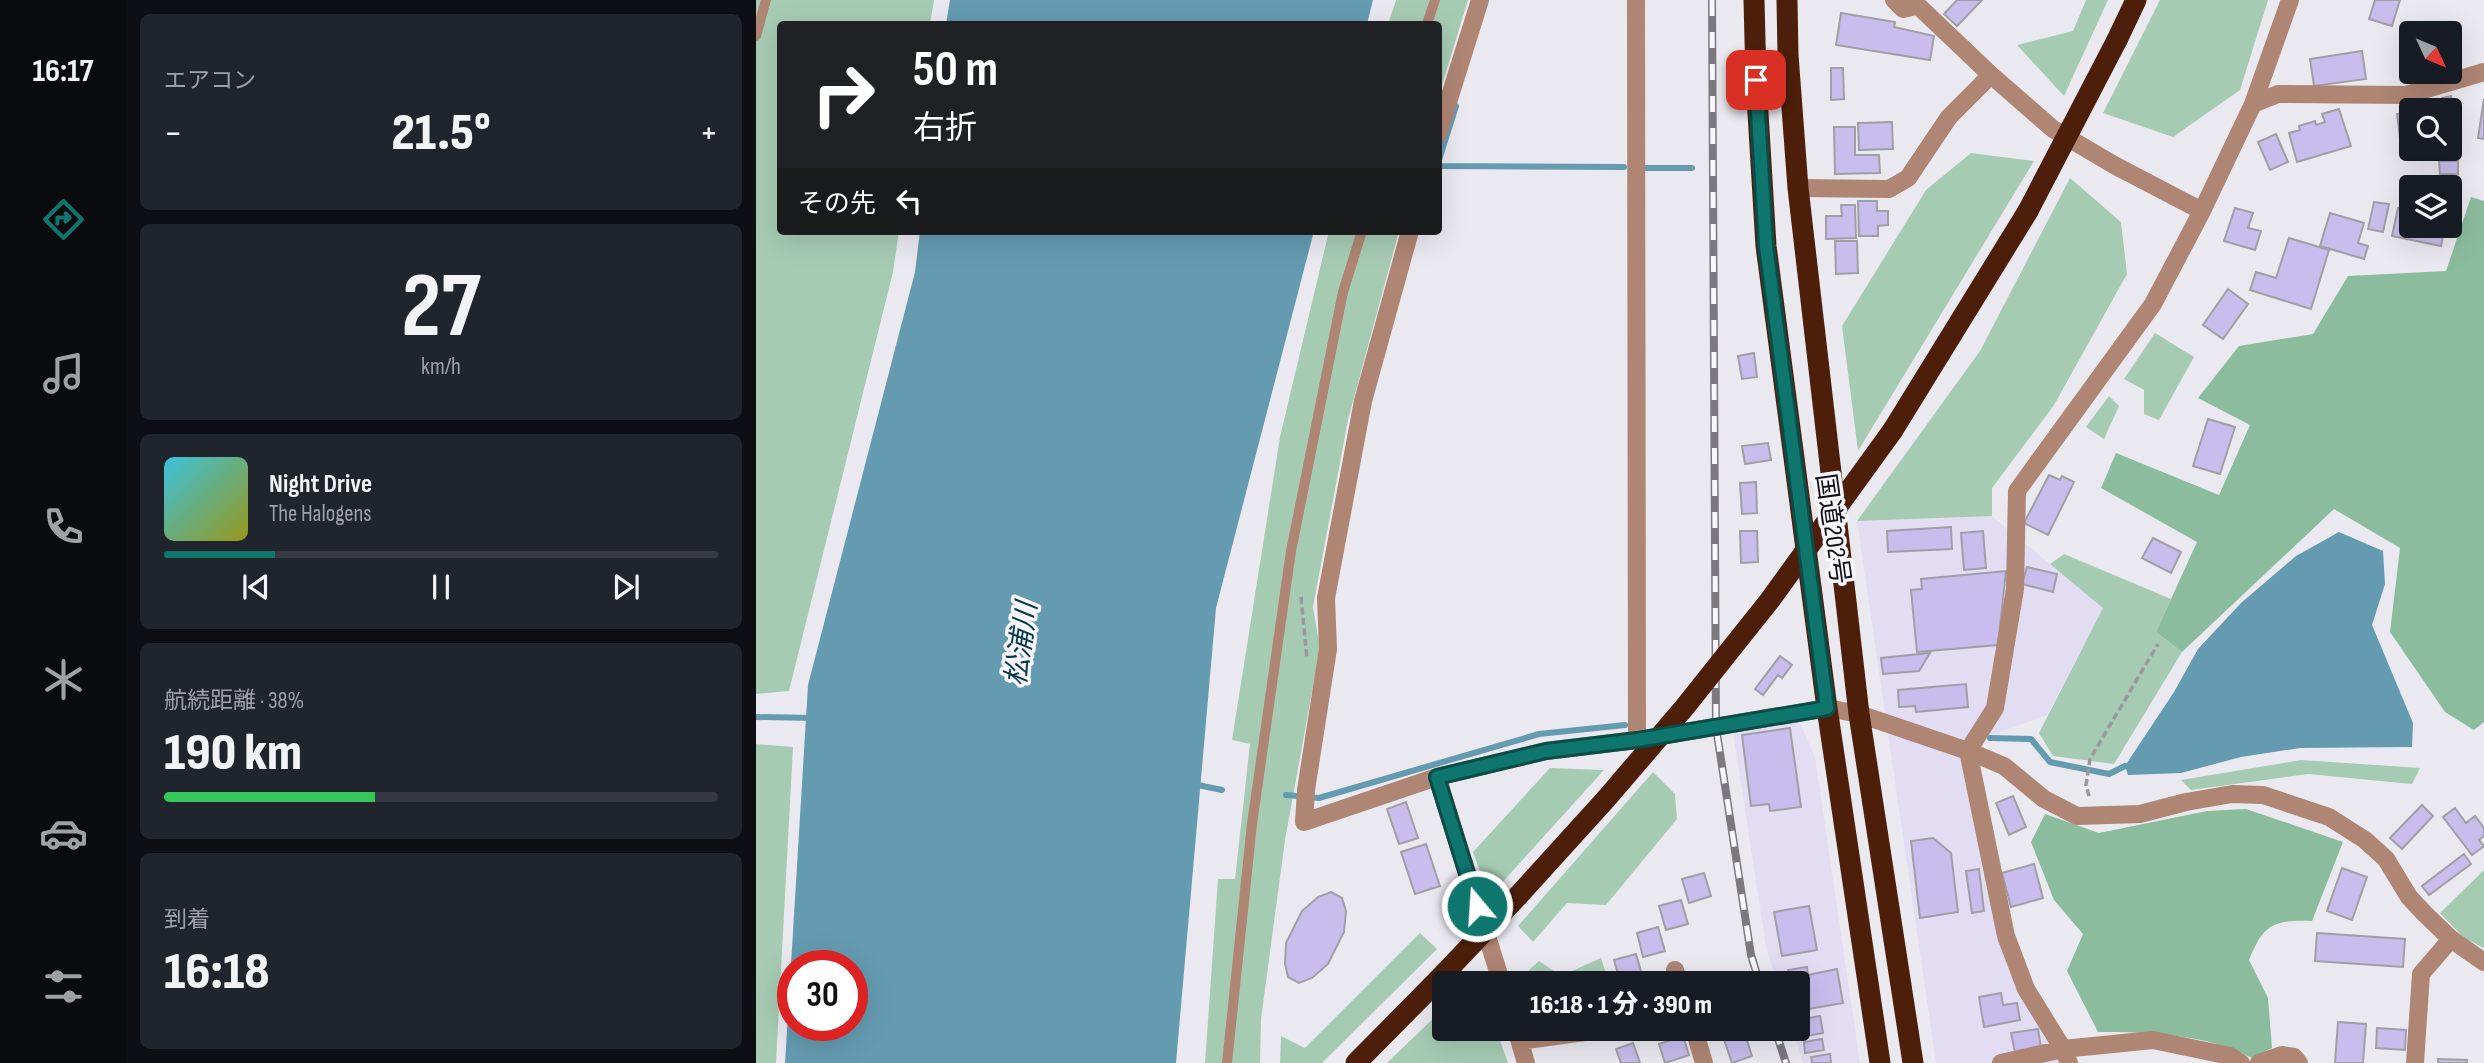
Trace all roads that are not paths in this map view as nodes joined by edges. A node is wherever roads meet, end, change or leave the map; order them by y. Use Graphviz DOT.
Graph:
graph roads {
  1 [pos="766,0"];
  2 [pos="1435,0"];
  3 [pos="1480,0"];
  4 [pos="1636,0"];
  5 [pos="1754,0"];
  6 [pos="1787,0"];
  7 [pos="1894,0"];
  8 [pos="2136,0"];
  9 [pos="2290,0"];
  10 [pos="1914,3"];
  11 [pos="1428,21"];
  12 [pos="756,36"];
  13 [pos="2484,72"];
  14 [pos="1991,75"];
  15 [pos="2253,104"];
  16 [pos="1442,121"];
  17 [pos="1798,188"];
  18 [pos="2202,211"];
  19 [pos="1361,235"];
  20 [pos="1409,235"];
  21 [pos="1827,708"];
  22 [pos="1860,714"];
  23 [pos="1637,740"];
  24 [pos="1968,751"];
  25 [pos="1437,777"];
  26 [pos="2451,940"];
  27 [pos="2484,962"];
  28 [pos="1498,971"];
  29 [pos="1520,1041"];
  30 [pos="1697,1041"];
  31 [pos="2066,1056"];
  32 [pos="1227,1063"];
  33 [pos="1356,1063"];
  34 [pos="1527,1063"];
  35 [pos="1704,1063"];
  36 [pos="1881,1063"];
  37 [pos="1913,1063"];
  38 [pos="2001,1063"];
  39 [pos="2241,1063"];
  40 [pos="2259,1063"];
  41 [pos="2299,1063"];
  42 [pos="2415,1063"];
  1 -- 12 [label="lane"];
  2 -- 11 [label="lane"];
  3 -- 16 [label="street"];
  4 -- 23 [label="street"];
  5 -- 21 [label="highway, 国道202号"];
  6 -- 17 [label="highway, 国道202号"];
  7 -- 10 [label="street"];
  8 -- 33 [label="highway, bridge"];
  9 -- 15 [label="street"];
  10 -- 14 [label="street"];
  13 -- 15 [label="street"];
  14 -- 17 [label="street"];
  14 -- 18 [label="street"];
  15 -- 18 [label="street"];
  17 -- 22 [label="highway, 国道202号"];
  18 -- 24 [label="street"];
  19 -- 32 [label="lane"];
  20 -- 25 [label="street"];
  21 -- 22 [label="street"];
  21 -- 23 [label="street"];
  21 -- 36 [label="highway, 国道202号"];
  22 -- 24 [label="street"];
  22 -- 37 [label="highway, 国道202号"];
  23 -- 25 [label="street"];
  24 -- 26 [label="street"];
  24 -- 31 [label="street"];
  25 -- 28 [label="street"];
  26 -- 27 [label="street"];
  26 -- 42 [label="street"];
  29 -- 34 [label="street"];
  30 -- 35 [label="street"];
  31 -- 38 [label="street"];
  31 -- 39 [label="street"];
  40 -- 41 [label="street"];
}
